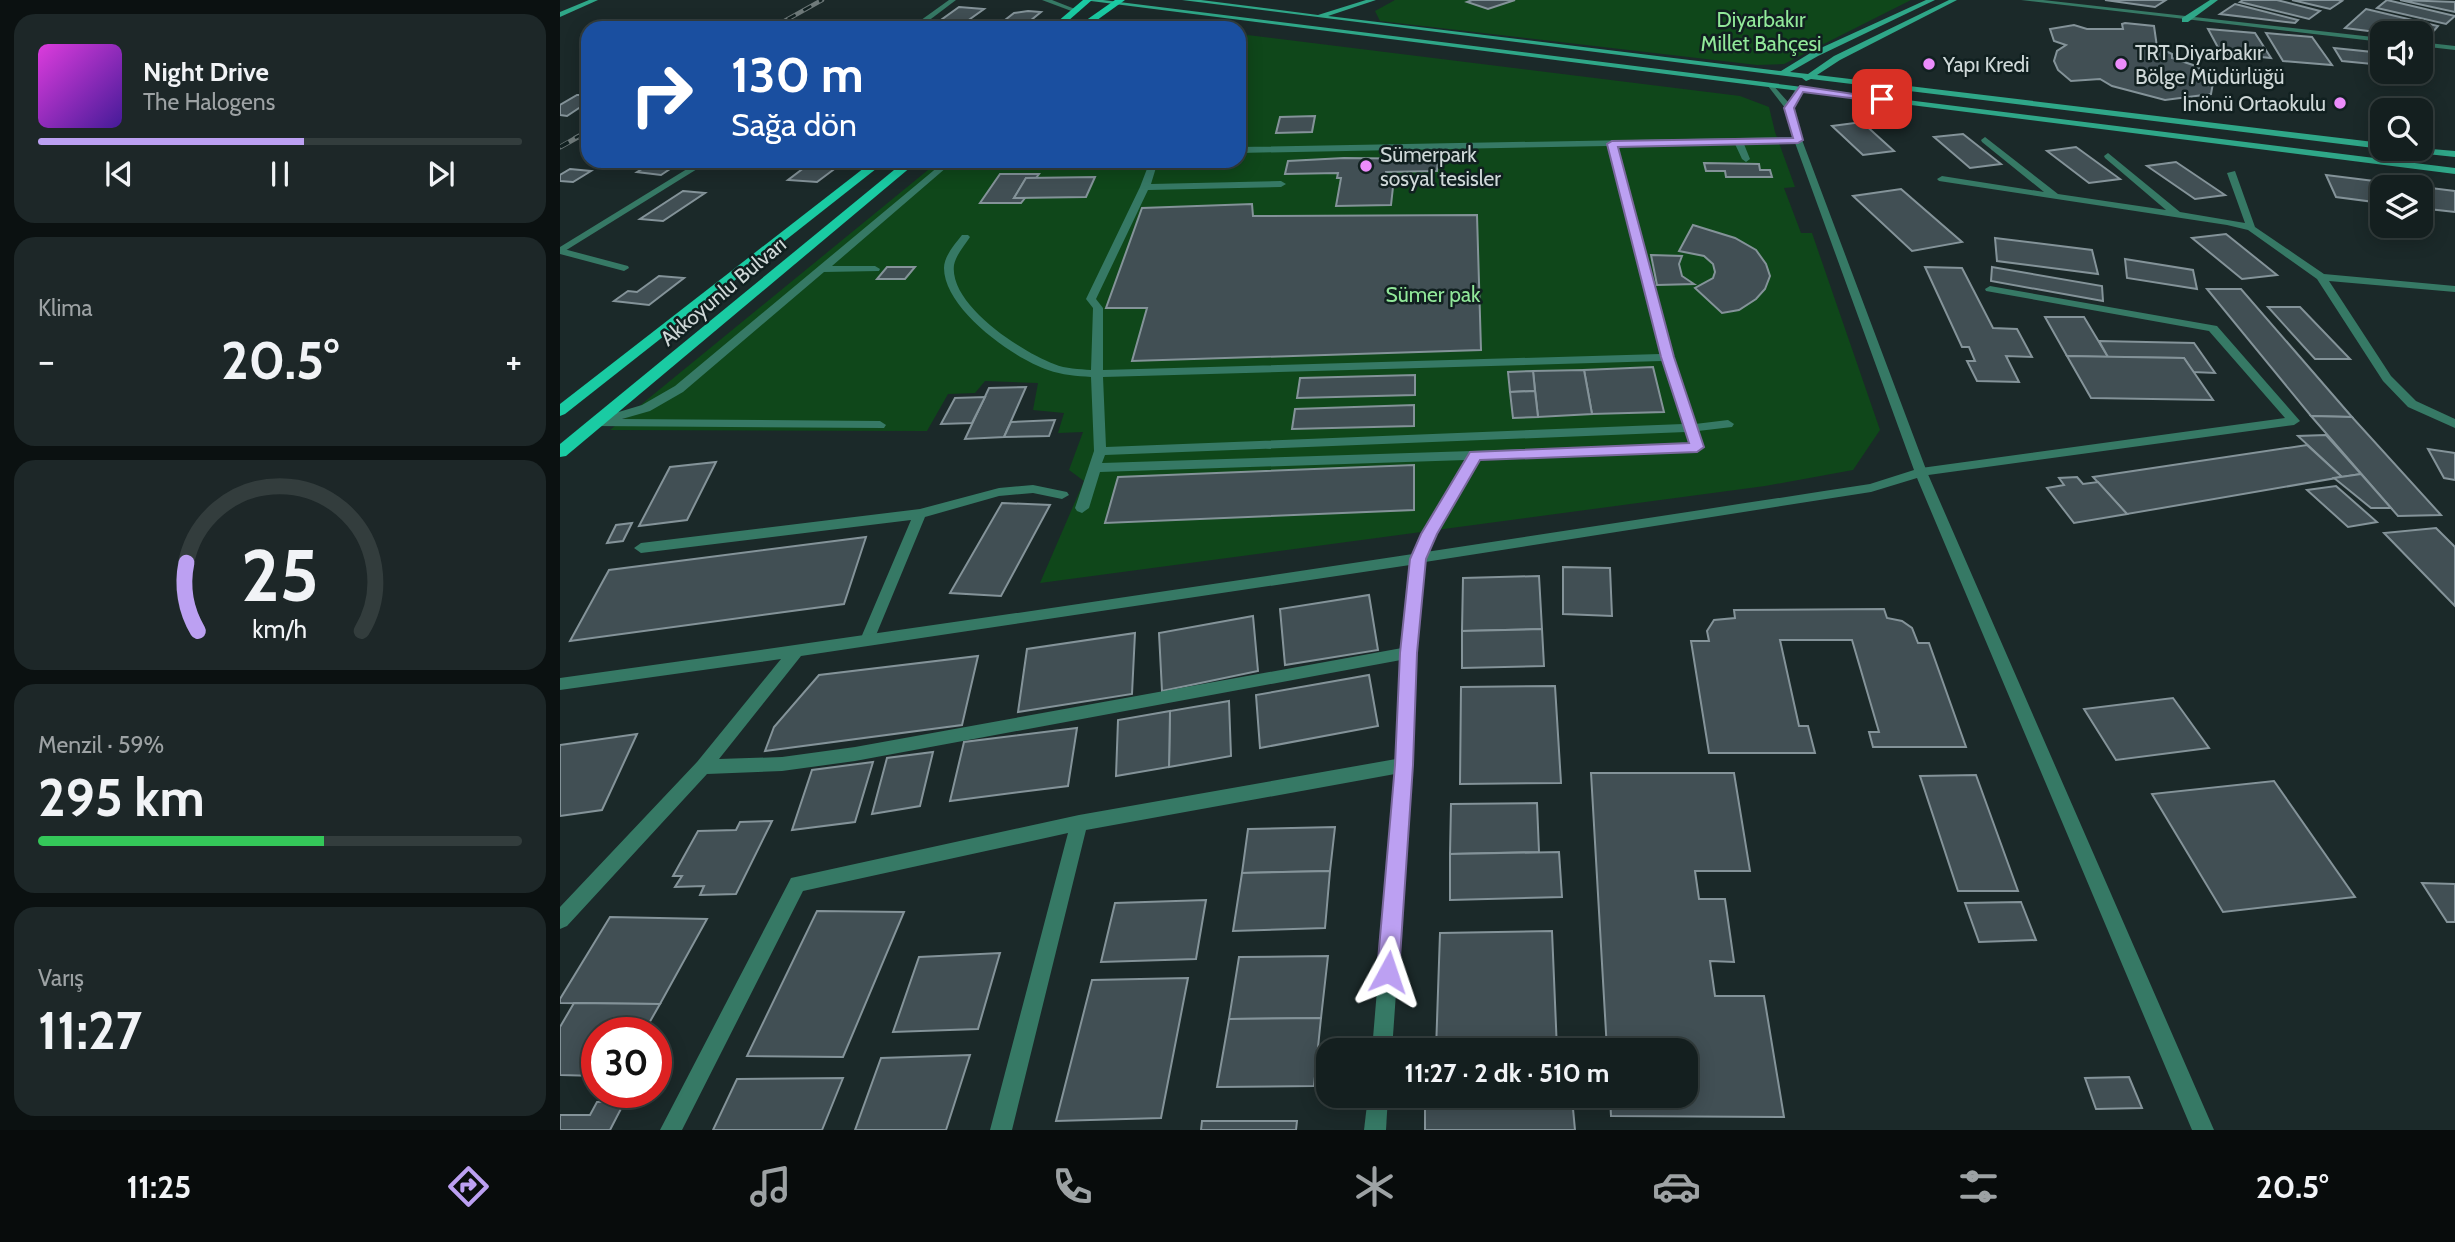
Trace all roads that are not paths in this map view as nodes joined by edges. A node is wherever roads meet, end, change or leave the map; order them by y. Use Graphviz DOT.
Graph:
graph roads {
  1 [pos="595,0"];
  2 [pos="953,0"];
  3 [pos="1045,0"];
  4 [pos="1087,0"];
  5 [pos="1185,0"];
  6 [pos="1373,0"];
  7 [pos="1381,0"];
  8 [pos="1932,0"];
  9 [pos="1954,0"];
  10 [pos="2024,0"];
  11 [pos="2215,0"];
  12 [pos="1118,3"];
  13 [pos="1076,11"];
  14 [pos="560,15"];
  15 [pos="1316,17"];
  16 [pos="2185,20"];
  17 [pos="924,21"];
  18 [pos="1064,21"];
  19 [pos="1091,21"];
  20 [pos="1375,25"];
  21 [pos="2370,39"];
  22 [pos="2433,45"];
  23 [pos="2455,48"];
  24 [pos="1782,73"];
  25 [pos="1808,75"];
  26 [pos="1772,86"];
  27 [pos="1800,89"];
  28 [pos="1789,108"];
  29 [pos="1798,140"];
  30 [pos="1985,140"];
  31 [pos="1739,142"];
  32 [pos="1612,144"];
  33 [pos="2370,145"];
  34 [pos="1246,150"];
  35 [pos="2433,152"];
  36 [pos="2455,155"];
  37 [pos="2108,156"];
  38 [pos="1746,159"];
  39 [pos="695,168"];
  40 [pos="871,168"];
  41 [pos="904,168"];
  42 [pos="942,168"];
  43 [pos="1152,168"];
  44 [pos="2455,171"];
  45 [pos="2231,173"];
  46 [pos="1942,179"];
  47 [pos="1281,184"];
  48 [pos="1145,187"];
  49 [pos="2055,196"];
  50 [pos="2178,215"];
  51 [pos="2250,228"];
  52 [pos="965,237"];
  53 [pos="561,251"];
  54 [pos="624,268"];
  55 [pos="824,269"];
  56 [pos="875,269"];
  57 [pos="2321,277"];
  58 [pos="1990,289"];
  59 [pos="2455,289"];
  60 [pos="1667,357"];
  61 [pos="1097,374"];
  62 [pos="560,411"];
  63 [pos="596,423"];
  64 [pos="1728,424"];
  65 [pos="2455,424"];
  66 [pos="880,425"];
  67 [pos="1690,428"];
  68 [pos="1100,451"];
  69 [pos="560,452"];
  70 [pos="1475,455"];
  71 [pos="1095,468"];
  72 [pos="1922,472"];
  73 [pos="1062,495"];
  74 [pos="1082,508"];
  75 [pos="920,514"];
  76 [pos="641,548"];
  77 [pos="1418,559"];
  78 [pos="867,640"];
  79 [pos="795,653"];
  80 [pos="1409,653"];
  81 [pos="560,684"];
  82 [pos="1404,765"];
  83 [pos="703,767"];
  84 [pos="1079,823"];
  85 [pos="560,920"];
  86 [pos="1383,1038"];
  87 [pos="1377,1108"];
  88 [pos="671,1130"];
  89 [pos="1001,1130"];
  90 [pos="1375,1130"];
  91 [pos="2203,1130"];
  1 -- 14 [label="main road"];
  2 -- 17 [label="street"];
  3 -- 13 [label="street"];
  4 -- 12 [label="main road"];
  4 -- 13 [label="main road"];
  5 -- 15 [label="main road"];
  6 -- 15 [label="main road"];
  7 -- 20 [label="main road"];
  8 -- 24 [label="main road"];
  9 -- 25 [label="main road"];
  10 -- 16 [label="street"];
  11 -- 16 [label="main road"];
  12 -- 19 [label="main road"];
  12 -- 26 [label="main road"];
  13 -- 18 [label="main road"];
  15 -- 20 [label="main road"];
  16 -- 21 [label="street"];
  20 -- 24 [label="main road"];
  22 -- 23 [label="street"];
  24 -- 25 [label="main road"];
  24 -- 26 [label="main road"];
  25 -- 27 [label="main road"];
  25 -- 33 [label="main road"];
  26 -- 27 [label="main road"];
  26 -- 28 [label="street"];
  27 -- 28 [label="street"];
  27 -- 44 [label="main road"];
  28 -- 29 [label="street"];
  29 -- 31 [label="street"];
  29 -- 72 [label="street"];
  30 -- 49 [label="street"];
  31 -- 32 [label="street"];
  31 -- 38 [label="street"];
  32 -- 34 [label="street"];
  32 -- 60 [label="street"];
  35 -- 36 [label="main road"];
  37 -- 50 [label="street"];
  39 -- 53 [label="street"];
  40 -- 62 [label="main road, Akkoyunlu Bulvarı"];
  41 -- 63 [label="main road, Akkoyunlu Bulvarı"];
  42 -- 55 [label="street"];
  43 -- 48 [label="street"];
  45 -- 51 [label="street"];
  46 -- 49 [label="street"];
  47 -- 48 [label="street"];
  48 -- 61 [label="street"];
  49 -- 50 [label="street"];
  50 -- 51 [label="street"];
  51 -- 57 [label="street"];
  52 -- 61 [label="street"];
  53 -- 54 [label="street"];
  55 -- 56 [label="street"];
  55 -- 63 [label="street"];
  57 -- 59 [label="street"];
  57 -- 65 [label="street"];
  58 -- 72 [label="street"];
  60 -- 61 [label="street"];
  60 -- 67 [label="street"];
  61 -- 68 [label="street"];
  63 -- 66 [label="street"];
  63 -- 69 [label="main road, Akkoyunlu Bulvarı"];
  64 -- 67 [label="street"];
  67 -- 68 [label="street"];
  67 -- 70 [label="street"];
  68 -- 71 [label="street"];
  70 -- 71 [label="street"];
  70 -- 77 [label="street"];
  71 -- 74 [label="street"];
  72 -- 77 [label="street"];
  72 -- 91 [label="street"];
  73 -- 75 [label="street"];
  75 -- 76 [label="street"];
  75 -- 78 [label="street"];
  77 -- 78 [label="street"];
  77 -- 80 [label="street"];
  78 -- 79 [label="street"];
  79 -- 81 [label="street"];
  79 -- 83 [label="street"];
  80 -- 82 [label="street"];
  80 -- 83 [label="street"];
  82 -- 84 [label="street"];
  82 -- 86 [label="street"];
  83 -- 85 [label="street"];
  84 -- 88 [label="street"];
  84 -- 89 [label="street"];
  87 -- 90 [label="street"];
}
